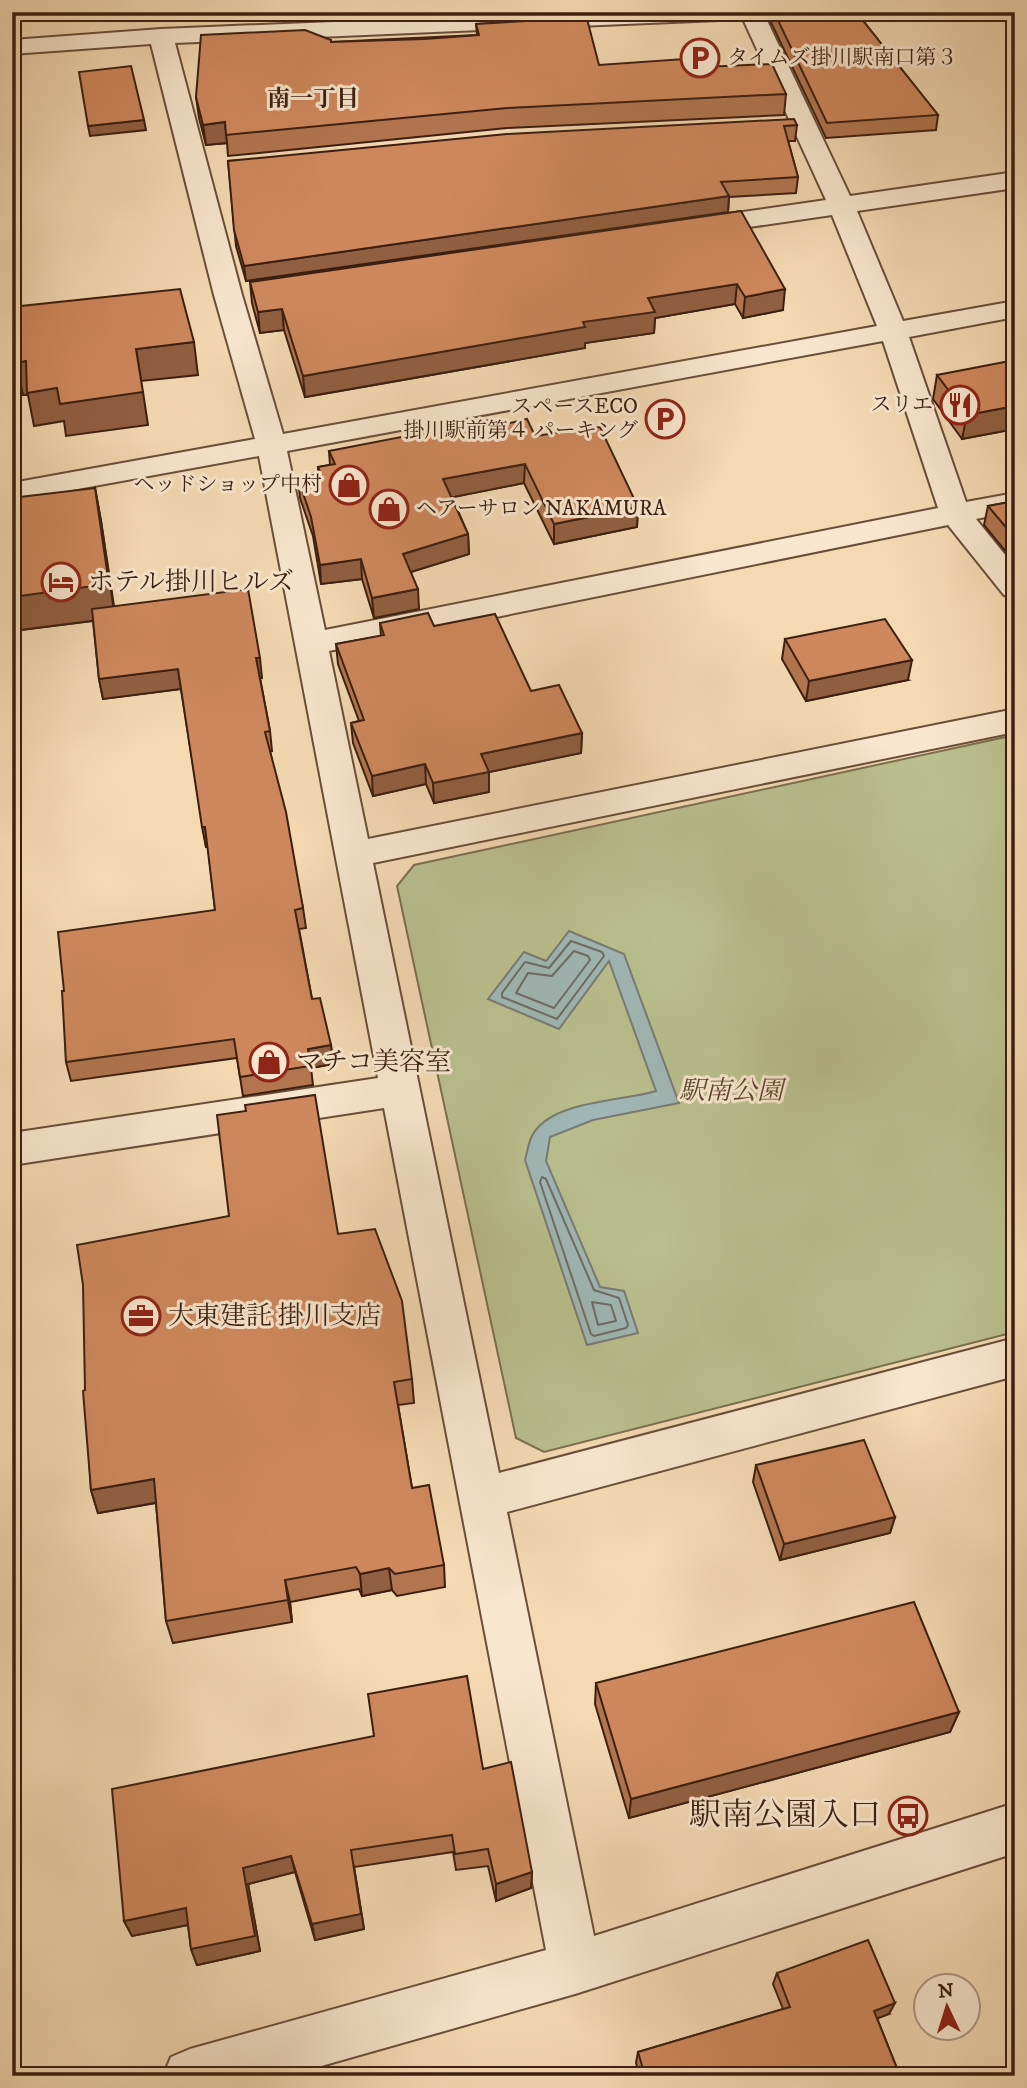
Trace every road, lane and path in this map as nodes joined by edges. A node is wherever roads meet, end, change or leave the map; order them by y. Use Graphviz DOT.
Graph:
graph roads {
  1 [pos="750,12"];
  2 [pos="523,17"];
  3 [pos="161,36"];
  4 [pos="12,47"];
  5 [pos="802,124"];
  6 [pos="775,126"];
  7 [pos="223,168"];
  8 [pos="196,170"];
  9 [pos="1015,180"];
  10 [pos="841,205"];
  11 [pos="664,231"];
  12 [pos="255,291"];
  13 [pos="228,295"];
  14 [pos="1015,309"];
  15 [pos="892,330"];
  16 [pos="271,443"];
  17 [pos="12,492"];
  18 [pos="1015,502"];
  19 [pos="955,514"];
  20 [pos="1015,588"];
  21 [pos="310,644"];
  22 [pos="1015,720"];
  23 [pos="355,854"];
  24 [pos="402,1090"];
  25 [pos="12,1149"];
  26 [pos="1015,1357"];
  27 [pos="484,1497"];
  28 [pos="1015,1828"];
  29 [pos="575,1968"];
  30 [pos="190,2076"];
  1 -- 2 [label="street"];
  1 -- 5 [label="street"];
  2 -- 3 [label="street"];
  3 -- 4 [label="street"];
  3 -- 8 [label="street"];
  5 -- 6 [label="street"];
  5 -- 10 [label="street"];
  7 -- 8 [label="street"];
  8 -- 13 [label="street"];
  9 -- 10 [label="street"];
  10 -- 11 [label="street"];
  10 -- 15 [label="street"];
  12 -- 13 [label="street"];
  13 -- 16 [label="street"];
  14 -- 15 [label="street"];
  15 -- 16 [label="street"];
  15 -- 19 [label="street"];
  16 -- 17 [label="street"];
  16 -- 21 [label="street"];
  18 -- 19 [label="street"];
  19 -- 20 [label="street"];
  19 -- 21 [label="street"];
  21 -- 23 [label="street"];
  22 -- 23 [label="street"];
  23 -- 24 [label="street"];
  24 -- 25 [label="street"];
  24 -- 27 [label="street"];
  26 -- 27 [label="street"];
  27 -- 29 [label="street"];
  28 -- 29 [label="street"];
  29 -- 30 [label="street"];
}
